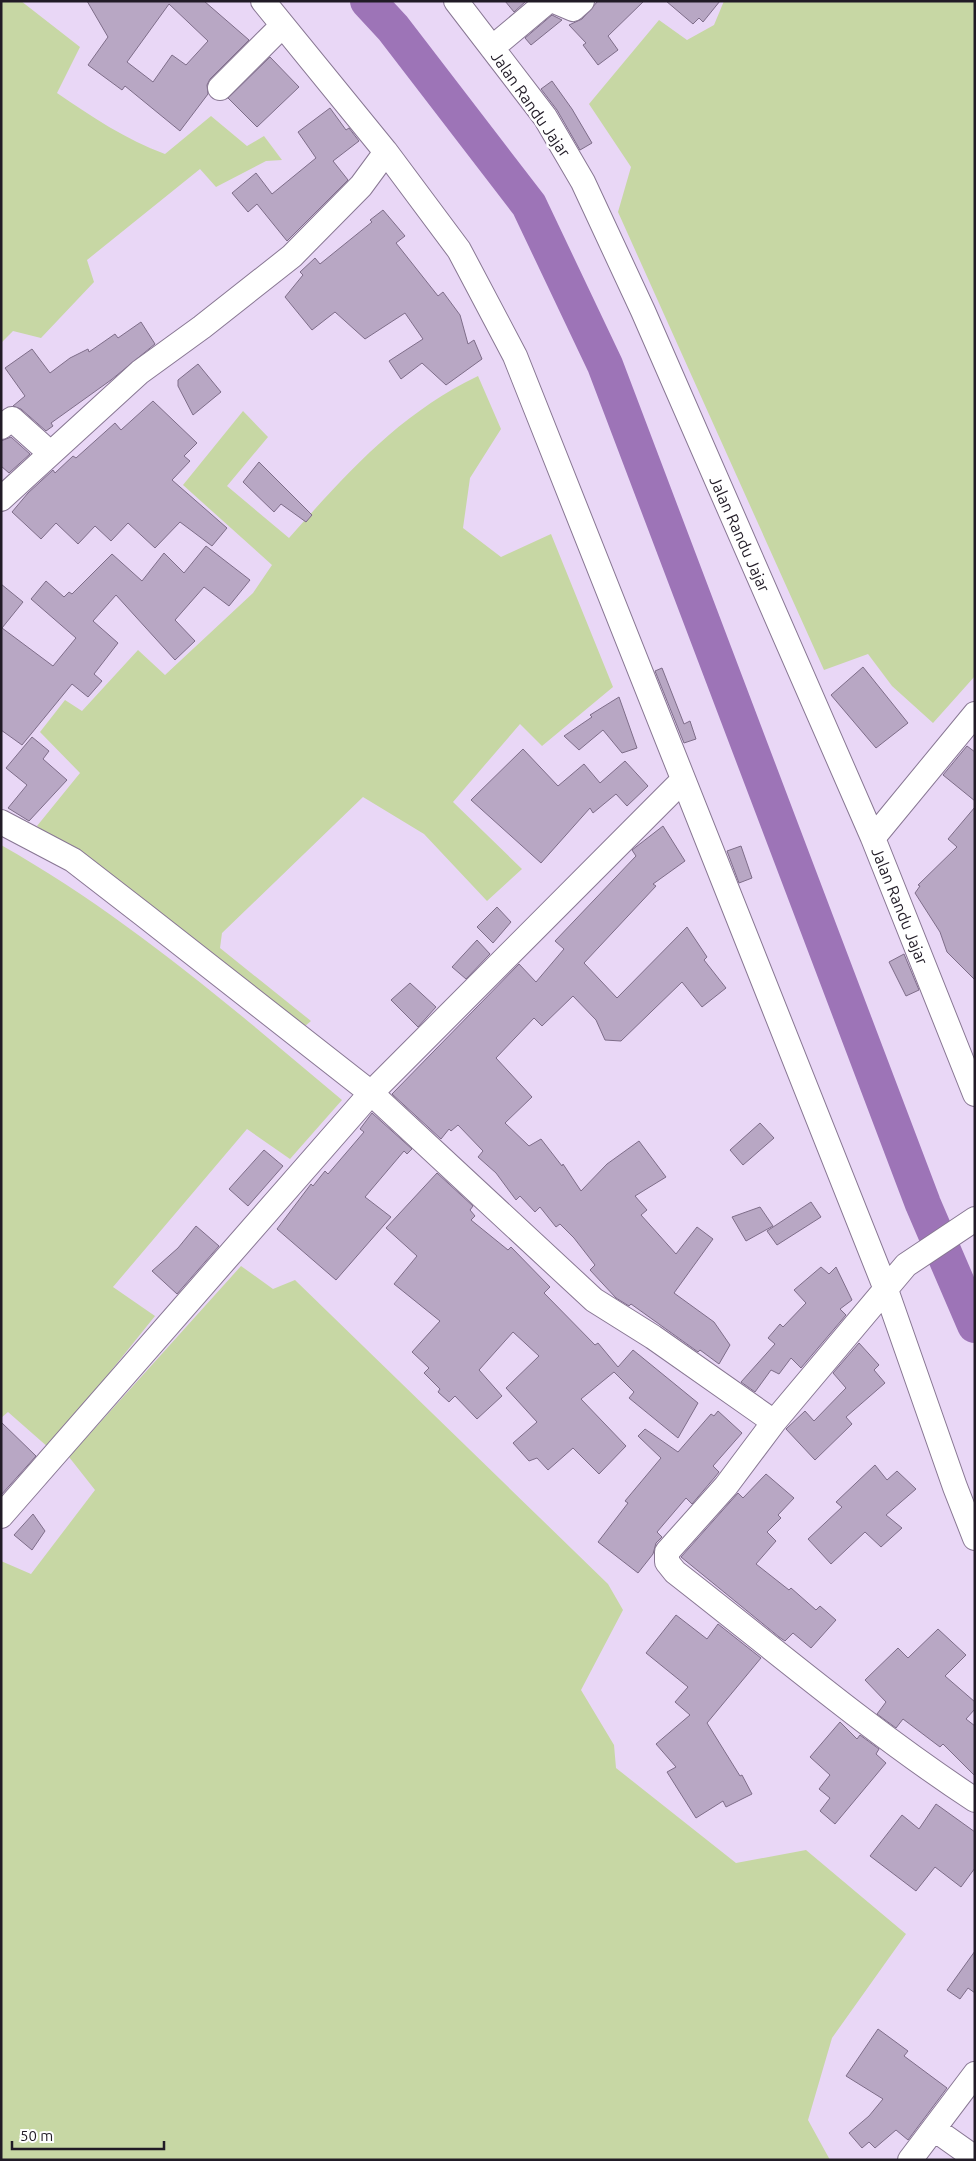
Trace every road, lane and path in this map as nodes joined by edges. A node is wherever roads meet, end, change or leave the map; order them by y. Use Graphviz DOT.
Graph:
graph roads {
  1 [pos="263,1"];
  2 [pos="456,1"];
  3 [pos="548,1"];
  4 [pos="554,1"];
  5 [pos="582,1"];
  6 [pos="282,26"];
  7 [pos="501,40"];
  8 [pos="220,88"];
  9 [pos="386,152"];
  10 [pos="1,427"];
  11 [pos="50,453"];
  12 [pos="1,499"];
  13 [pos="975,714"];
  14 [pos="682,781"];
  15 [pos="1,822"];
  16 [pos="873,838"];
  17 [pos="371,1093"];
  18 [pos="975,1094"];
  19 [pos="975,1219"];
  20 [pos="886,1287"];
  21 [pos="774,1422"];
  22 [pos="1,1516"];
  23 [pos="975,1538"];
  24 [pos="975,1800"];
  25 [pos="975,2074"];
  26 [pos="934,2129"];
  27 [pos="975,2158"];
  28 [pos="910,2160"];
  1 -- 6 [label="street"];
  2 -- 7 [label="street, Jalan Randu Jajar"];
  3 -- 7 [label="street"];
  4 -- 5 [label="street"];
  6 -- 8 [label="street"];
  6 -- 9 [label="street"];
  7 -- 16 [label="street, Jalan Randu Jajar"];
  9 -- 11 [label="street"];
  9 -- 14 [label="street"];
  10 -- 11 [label="street"];
  11 -- 12 [label="street"];
  13 -- 16 [label="street"];
  14 -- 17 [label="street"];
  14 -- 20 [label="street"];
  15 -- 17 [label="street"];
  16 -- 18 [label="street, Jalan Randu Jajar"];
  17 -- 21 [label="street"];
  17 -- 22 [label="street"];
  19 -- 20 [label="street"];
  20 -- 21 [label="street"];
  20 -- 23 [label="street"];
  21 -- 24 [label="street"];
  25 -- 26 [label="street"];
  26 -- 27 [label="street"];
  26 -- 28 [label="street"];
}
